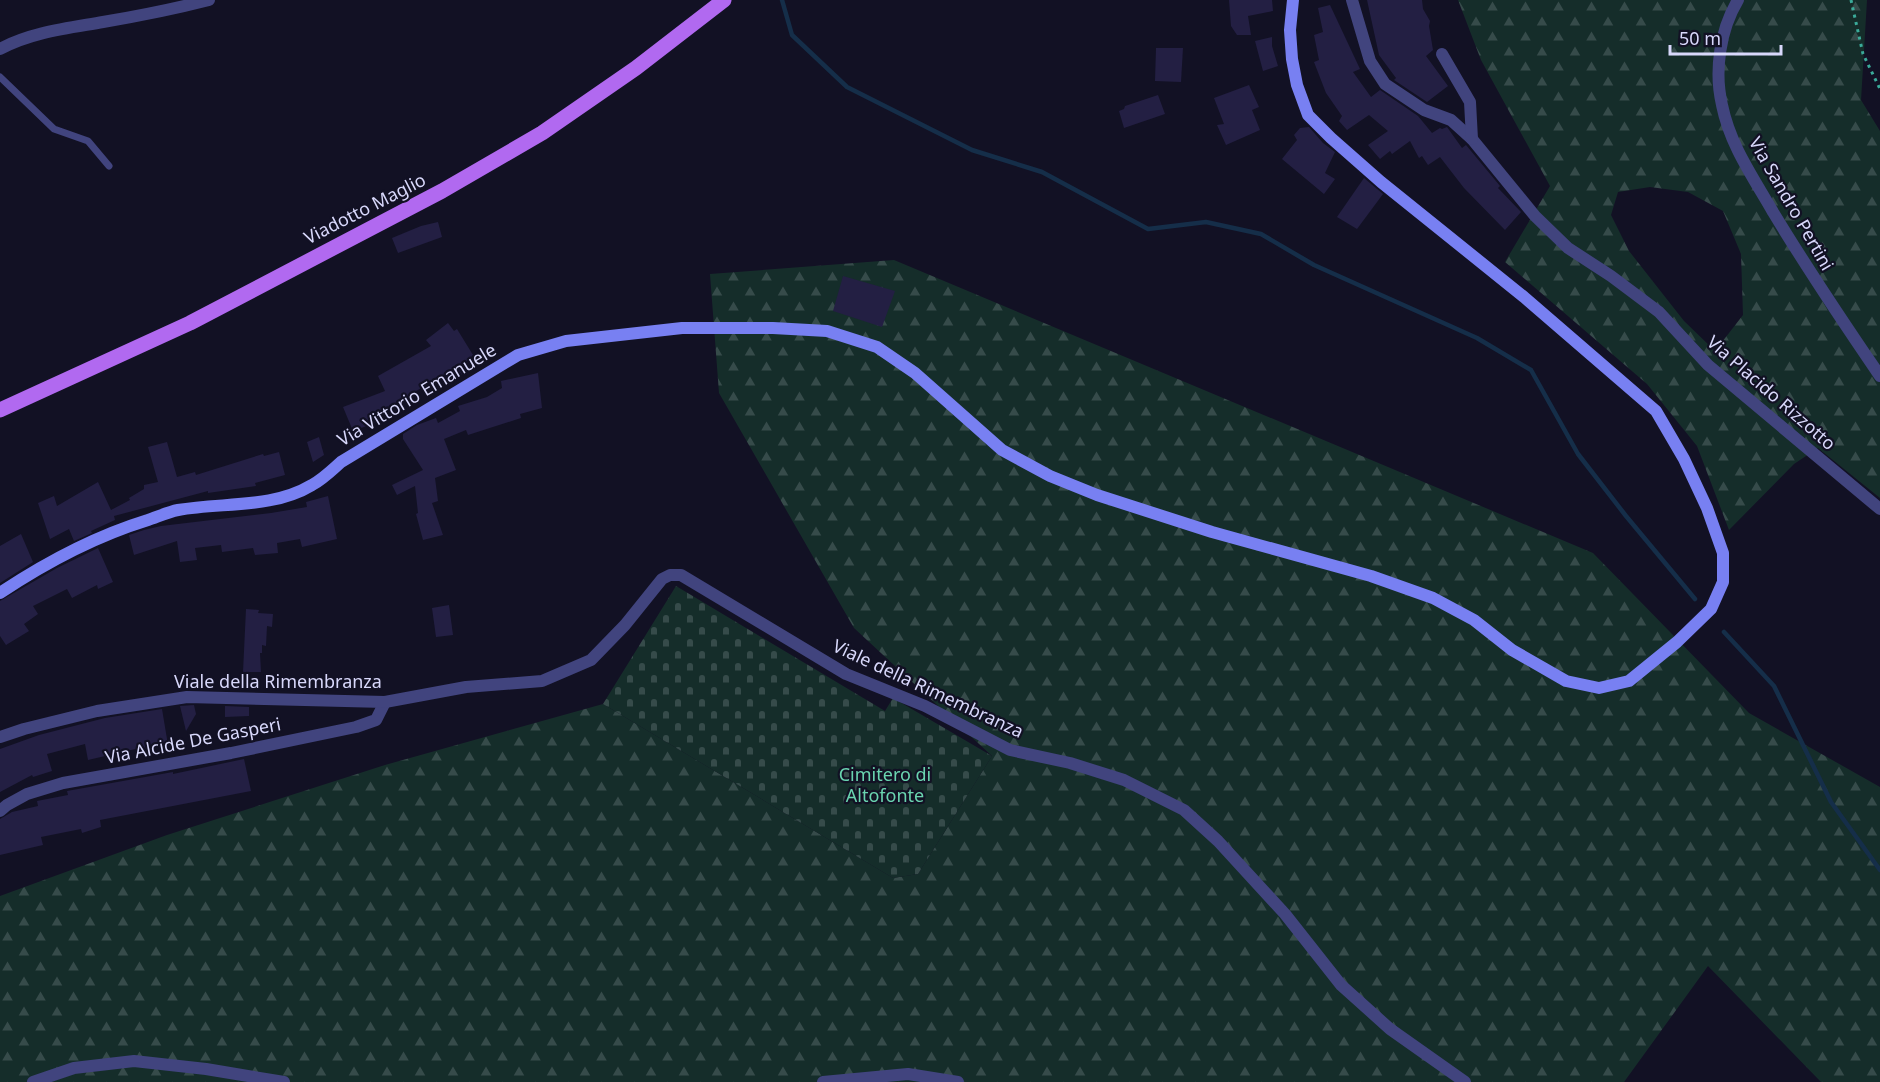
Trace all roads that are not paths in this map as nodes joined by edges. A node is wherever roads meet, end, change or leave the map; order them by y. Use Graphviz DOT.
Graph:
graph roads {
  1 [pos="209,0"];
  2 [pos="724,0"];
  3 [pos="1293,0"];
  4 [pos="1353,0"];
  5 [pos="1738,0"];
  6 [pos="0,49"];
  7 [pos="1442,54"];
  8 [pos="0,77"];
  9 [pos="1472,139"];
  10 [pos="109,166"];
  11 [pos="1880,376"];
  12 [pos="0,410"];
  13 [pos="1880,509"];
  14 [pos="0,593"];
  15 [pos="385,702"];
  16 [pos="0,737"];
  17 [pos="0,811"];
  18 [pos="33,1082"];
  19 [pos="284,1082"];
  20 [pos="823,1082"];
  21 [pos="958,1082"];
  22 [pos="1465,1082"];
  1 -- 6 [label="street"];
  2 -- 12 [label="main road, Viadotto Maglio"];
  3 -- 14 [label="main road, Via Vittorio Emanuele"];
  4 -- 9 [label="street, Via Placido Rizzotto"];
  5 -- 11 [label="street, Via Sandro Pertini"];
  7 -- 9 [label="street"];
  8 -- 10 [label="lane"];
  9 -- 13 [label="street, Via Placido Rizzotto"];
  15 -- 16 [label="street, Viale della Rimembranza"];
  15 -- 17 [label="street, Via Alcide De Gasperi"];
  15 -- 22 [label="street, Viale della Rimembranza"];
  18 -- 19 [label="street"];
  20 -- 21 [label="street"];
}
